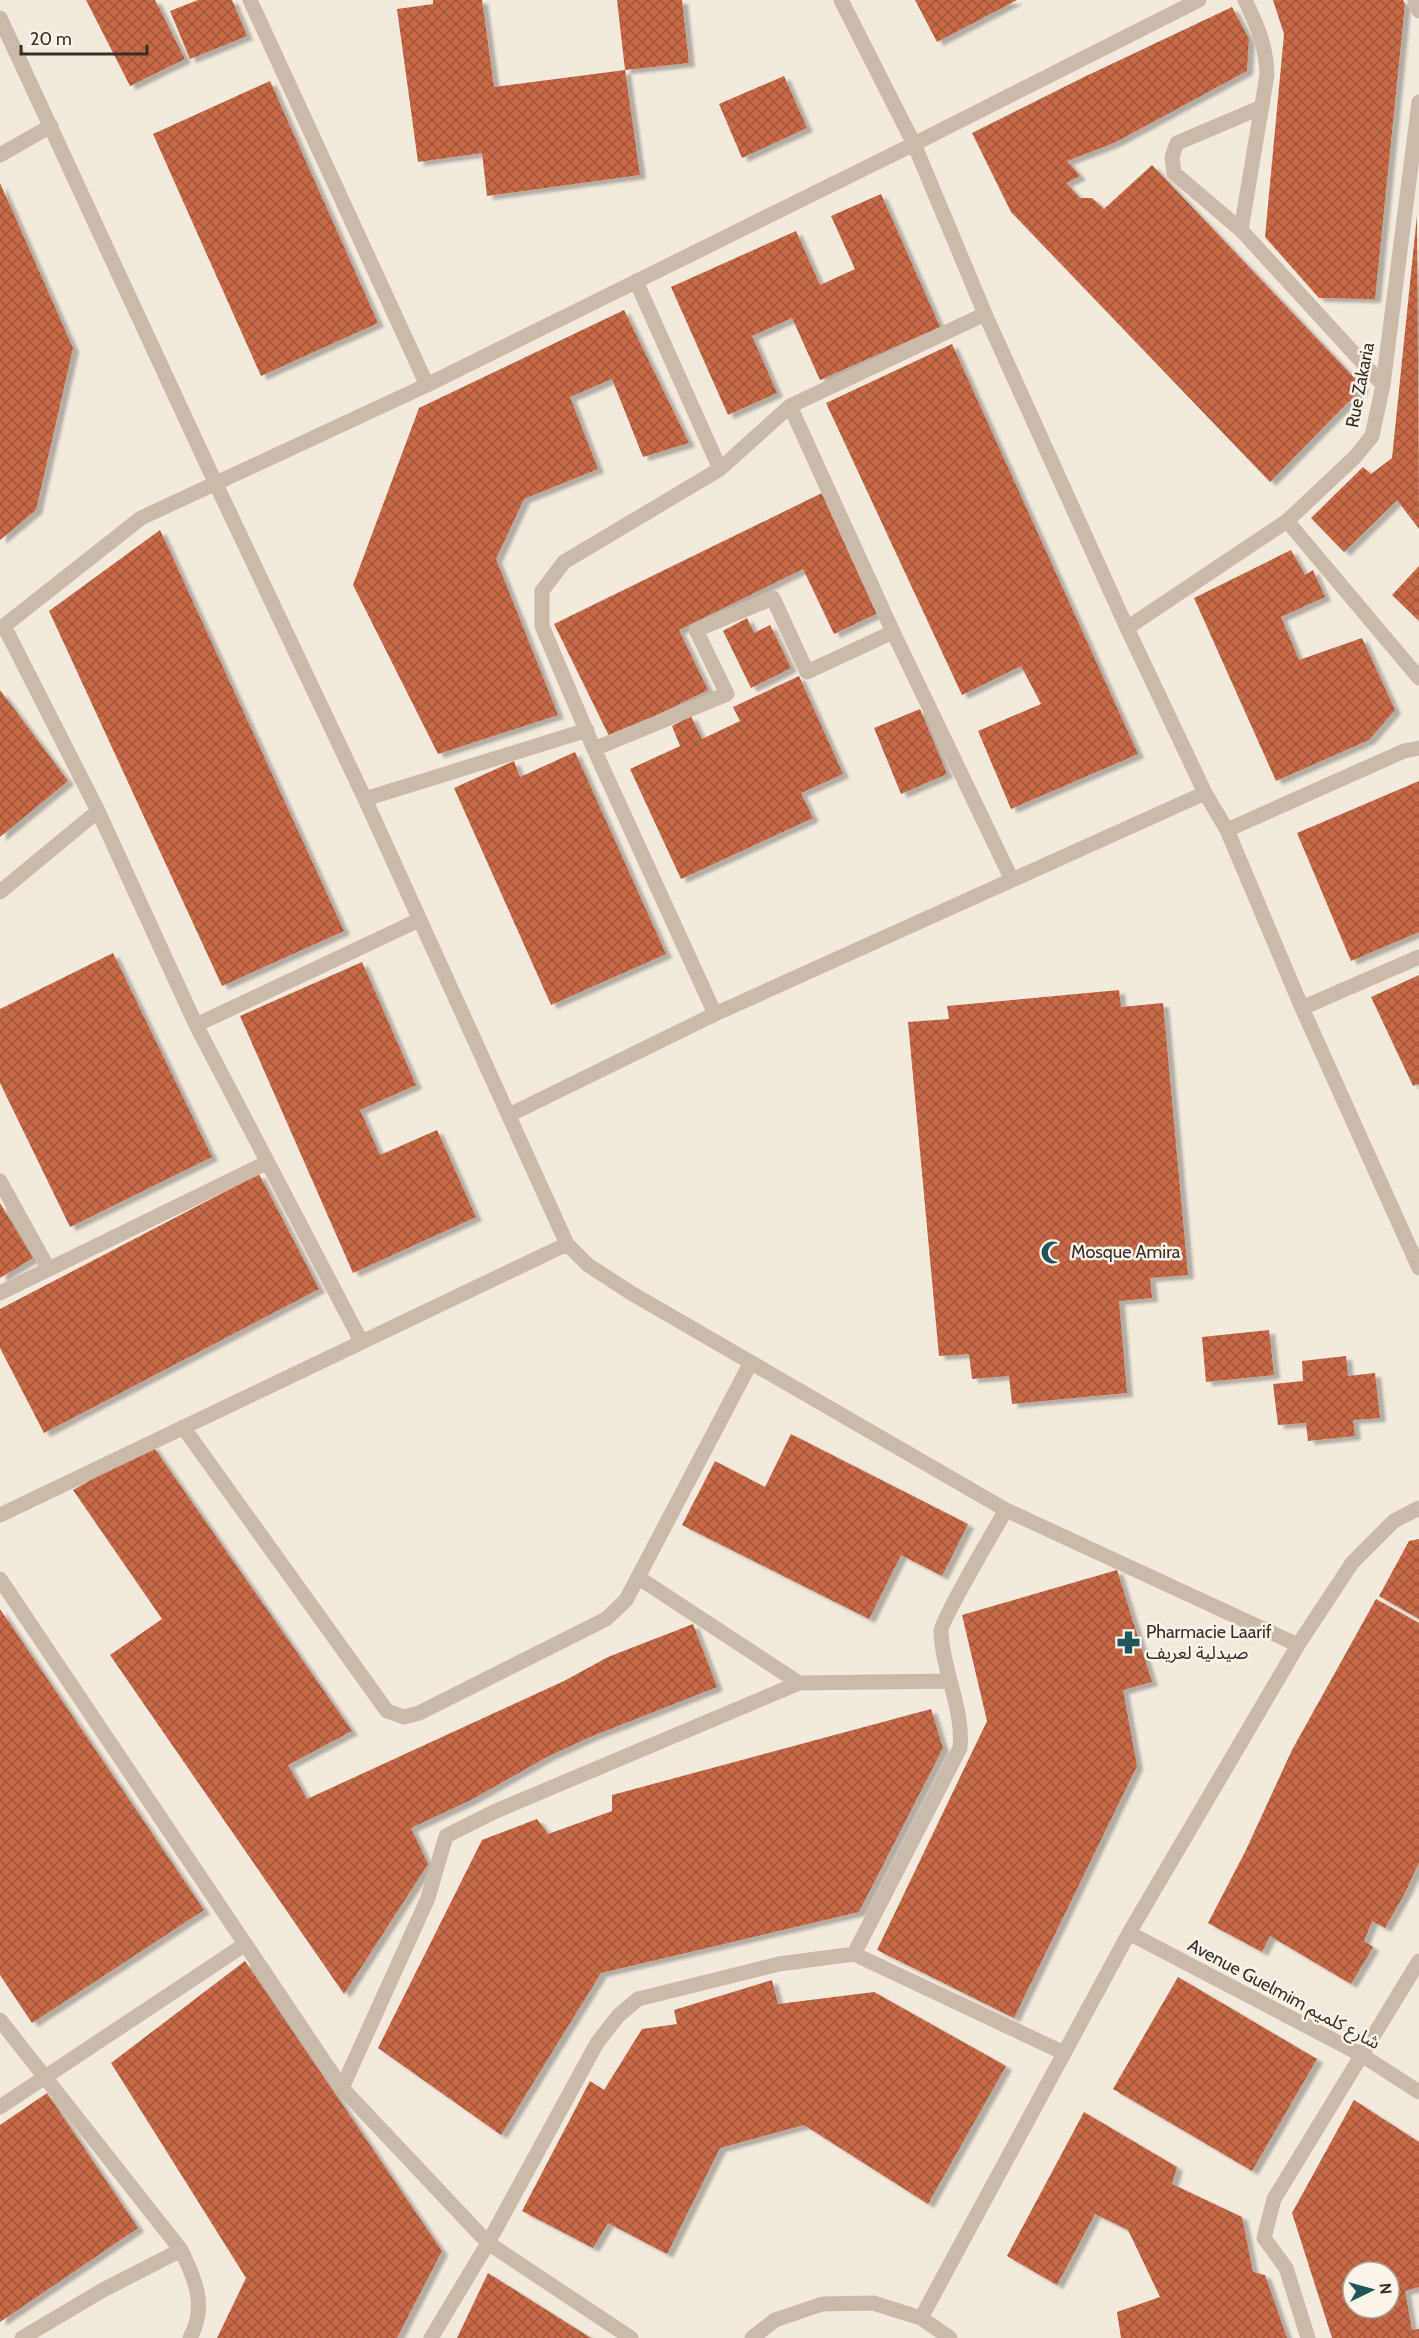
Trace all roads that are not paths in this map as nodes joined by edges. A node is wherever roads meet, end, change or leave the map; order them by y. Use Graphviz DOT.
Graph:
graph roads {
  1 [pos="250,0"];
  2 [pos="841,0"];
  3 [pos="1199,0"];
  4 [pos="1245,0"];
  5 [pos="1415,0"];
  6 [pos="1419,11"];
  7 [pos="0,18"];
  8 [pos="1419,102"];
  9 [pos="1262,107"];
  10 [pos="51,126"];
  11 [pos="914,144"];
  12 [pos="0,155"];
  13 [pos="1414,190"];
  14 [pos="1241,230"];
  15 [pos="636,281"];
  16 [pos="985,314"];
  17 [pos="427,385"];
  18 [pos="1383,385"];
  19 [pos="790,406"];
  20 [pos="720,469"];
  21 [pos="215,482"];
  22 [pos="1287,521"];
  23 [pos="2,628"];
  24 [pos="1127,628"];
  25 [pos="893,632"];
  26 [pos="1419,678"];
  27 [pos="587,730"];
  28 [pos="1419,748"];
  29 [pos="594,749"];
  30 [pos="1205,793"];
  31 [pos="365,799"];
  32 [pos="98,811"];
  33 [pos="1227,830"];
  34 [pos="1012,880"];
  35 [pos="0,892"];
  36 [pos="419,920"];
  37 [pos="1419,957"];
  38 [pos="1302,1008"];
  39 [pos="715,1014"];
  40 [pos="196,1025"];
  41 [pos="509,1115"];
  42 [pos="266,1163"];
  43 [pos="0,1180"];
  44 [pos="567,1244"];
  45 [pos="48,1268"];
  46 [pos="1419,1268"];
  47 [pos="0,1293"];
  48 [pos="361,1341"];
  49 [pos="750,1364"];
  50 [pos="183,1427"];
  51 [pos="1419,1508"];
  52 [pos="1006,1510"];
  53 [pos="0,1515"];
  54 [pos="639,1578"];
  55 [pos="0,1579"];
  56 [pos="1298,1645"];
  57 [pos="950,1681"];
  58 [pos="799,1683"];
  59 [pos="1129,1933"];
  60 [pos="244,1945"];
  61 [pos="854,1954"];
  62 [pos="1419,1961"];
  63 [pos="0,2019"];
  64 [pos="1064,2053"];
  65 [pos="1360,2054"];
  66 [pos="45,2077"];
  67 [pos="342,2088"];
  68 [pos="1419,2092"];
  69 [pos="0,2107"];
  70 [pos="488,2243"];
  71 [pos="181,2250"];
  72 [pos="921,2318"];
  73 [pos="22,2338"];
  74 [pos="190,2338"];
  75 [pos="431,2338"];
  76 [pos="631,2338"];
  77 [pos="752,2338"];
  78 [pos="950,2338"];
  79 [pos="1308,2338"];
  1 -- 17 [label="street"];
  2 -- 11 [label="street"];
  3 -- 11 [label="street"];
  4 -- 9 [label="street"];
  5 -- 6 [label="street"];
  7 -- 10 [label="street"];
  8 -- 13 [label="street, Rue Zakaria"];
  9 -- 14 [label="street"];
  9 -- 14 [label="street"];
  10 -- 12 [label="street"];
  10 -- 21 [label="street"];
  11 -- 15 [label="street"];
  11 -- 16 [label="street"];
  13 -- 18 [label="street, Rue Zakaria"];
  14 -- 18 [label="street"];
  15 -- 17 [label="street"];
  15 -- 20 [label="street"];
  16 -- 19 [label="street"];
  16 -- 24 [label="street"];
  17 -- 21 [label="street"];
  18 -- 22 [label="street, Rue Zakaria"];
  19 -- 20 [label="street"];
  19 -- 25 [label="street"];
  20 -- 27 [label="street"];
  21 -- 23 [label="street"];
  21 -- 31 [label="street"];
  22 -- 24 [label="street, Rue Zakaria"];
  22 -- 26 [label="street"];
  23 -- 32 [label="street"];
  24 -- 30 [label="street"];
  25 -- 29 [label="street"];
  25 -- 34 [label="street"];
  27 -- 29 [label="street"];
  27 -- 31 [label="street"];
  28 -- 33 [label="street"];
  29 -- 39 [label="street"];
  30 -- 33 [label="street"];
  30 -- 34 [label="street"];
  31 -- 36 [label="street"];
  32 -- 35 [label="street"];
  32 -- 40 [label="street"];
  33 -- 38 [label="street"];
  34 -- 39 [label="street"];
  36 -- 40 [label="street"];
  36 -- 41 [label="street"];
  37 -- 38 [label="street"];
  38 -- 46 [label="street"];
  39 -- 41 [label="street"];
  40 -- 42 [label="street"];
  41 -- 44 [label="street"];
  42 -- 45 [label="street"];
  42 -- 48 [label="street"];
  43 -- 45 [label="street"];
  44 -- 48 [label="street"];
  44 -- 49 [label="street"];
  45 -- 47 [label="street"];
  48 -- 50 [label="street"];
  49 -- 52 [label="street"];
  49 -- 54 [label="street"];
  50 -- 53 [label="street"];
  50 -- 54 [label="street"];
  51 -- 56 [label="street"];
  52 -- 56 [label="street"];
  52 -- 57 [label="street"];
  54 -- 58 [label="street"];
  55 -- 60 [label="street"];
  56 -- 59 [label="street"];
  57 -- 58 [label="street"];
  57 -- 61 [label="street"];
  58 -- 67 [label="street"];
  59 -- 64 [label="street"];
  59 -- 65 [label="street, Avenue Guelmim شارع كلميم"];
  60 -- 66 [label="street"];
  60 -- 67 [label="street"];
  61 -- 64 [label="street"];
  61 -- 70 [label="street"];
  62 -- 65 [label="street"];
  63 -- 66 [label="street"];
  64 -- 72 [label="street"];
  65 -- 68 [label="street, Avenue Guelmim شارع كلميم"];
  65 -- 79 [label="street"];
  66 -- 69 [label="street"];
  66 -- 71 [label="street"];
  67 -- 70 [label="street"];
  70 -- 75 [label="street"];
  70 -- 76 [label="street"];
  71 -- 73 [label="street"];
  71 -- 74 [label="street"];
  72 -- 77 [label="street"];
  72 -- 78 [label="street"];
}
